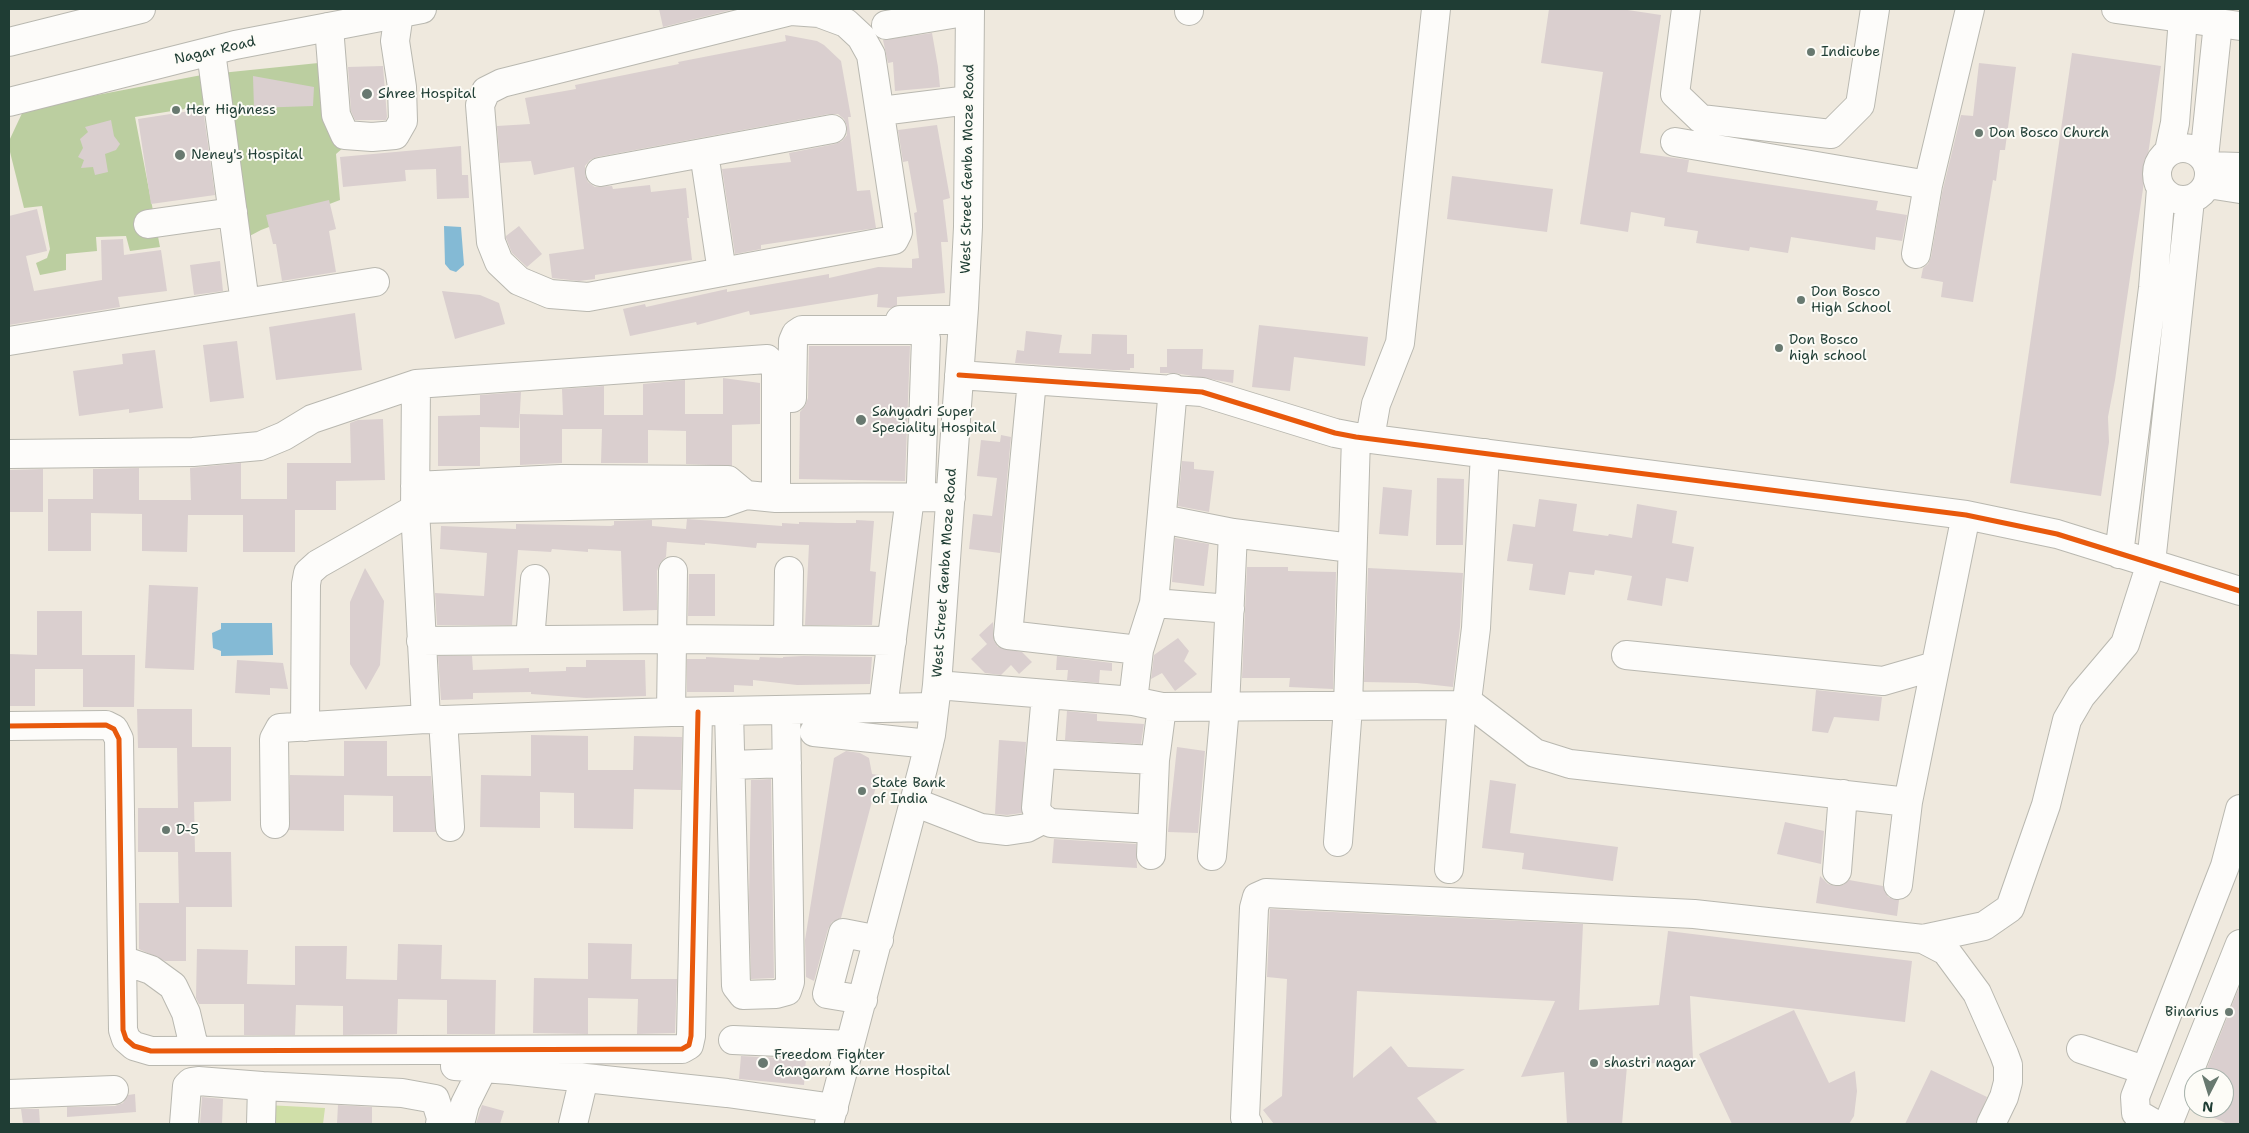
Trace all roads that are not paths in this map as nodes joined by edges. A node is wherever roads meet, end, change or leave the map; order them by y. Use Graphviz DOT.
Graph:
graph roads {
  1 [pos="141,9"];
  2 [pos="1436,9"];
  3 [pos="1686,9"];
  4 [pos="1875,9"];
  5 [pos="1970,9"];
  6 [pos="2116,9"];
  7 [pos="970,10"];
  8 [pos="410,11"];
  9 [pos="2183,18"];
  10 [pos="2229,24"];
  11 [pos="886,25"];
  12 [pos="330,27"];
  13 [pos="9,42"];
  14 [pos="210,52"];
  15 [pos="969,100"];
  16 [pos="9,102"];
  17 [pos="881,111"];
  18 [pos="832,129"];
  19 [pos="1675,142"];
  20 [pos="2169,151"];
  21 [pos="704,153"];
  22 [pos="2240,168"];
  23 [pos="600,172"];
  24 [pos="2203,177"];
  25 [pos="1928,185"];
  26 [pos="2161,189"];
  27 [pos="2240,189"];
  28 [pos="232,212"];
  29 [pos="148,224"];
  30 [pos="1916,254"];
  31 [pos="722,272"];
  32 [pos="375,282"];
  33 [pos="245,303"];
  34 [pos="802,320"];
  35 [pos="963,320"];
  36 [pos="9,341"];
  37 [pos="945,368"];
  38 [pos="1032,380"];
  39 [pos="416,384"];
  40 [pos="1173,388"];
  41 [pos="1363,438"];
  42 [pos="1485,453"];
  43 [pos="9,454"];
  44 [pos="933,488"];
  45 [pos="415,498"];
  46 [pos="776,498"];
  47 [pos="1966,515"];
  48 [pos="1162,519"];
  49 [pos="1233,533"];
  50 [pos="1351,548"];
  51 [pos="2119,554"];
  52 [pos="2151,563"];
  53 [pos="789,571"];
  54 [pos="673,572"];
  55 [pos="535,579"];
  56 [pos="2240,591"];
  57 [pos="1154,602"];
  58 [pos="1230,609"];
  59 [pos="672,638"];
  60 [pos="530,640"];
  61 [pos="788,640"];
  62 [pos="421,641"];
  63 [pos="892,642"];
  64 [pos="1139,650"];
  65 [pos="1626,655"];
  66 [pos="1935,666"];
  67 [pos="1046,694"];
  68 [pos="936,696"];
  69 [pos="1133,701"];
  70 [pos="1465,703"];
  71 [pos="1162,707"];
  72 [pos="1225,707"];
  73 [pos="1348,707"];
  74 [pos="883,708"];
  75 [pos="786,710"];
  76 [pos="729,711"];
  77 [pos="671,712"];
  78 [pos="698,712"];
  79 [pos="435,720"];
  80 [pos="9,726"];
  81 [pos="305,726"];
  82 [pos="814,732"];
  83 [pos="929,744"];
  84 [pos="1041,754"];
  85 [pos="1155,760"];
  86 [pos="788,763"];
  87 [pos="732,765"];
  88 [pos="1843,794"];
  89 [pos="914,802"];
  90 [pos="1908,802"];
  91 [pos="2240,810"];
  92 [pos="1044,819"];
  93 [pos="275,824"];
  94 [pos="450,826"];
  95 [pos="1338,842"];
  96 [pos="1212,856"];
  97 [pos="2234,859"];
  98 [pos="1449,869"];
  99 [pos="1837,871"];
  100 [pos="1898,885"];
  101 [pos="1923,939"];
  102 [pos="879,940"];
  103 [pos="2240,944"];
  104 [pos="122,960"];
  105 [pos="863,1000"];
  106 [pos="733,1040"];
  107 [pos="850,1045"];
  108 [pos="2080,1048"];
  109 [pos="195,1051"];
  110 [pos="404,1063"];
  111 [pos="483,1068"];
  112 [pos="2144,1070"];
  113 [pos="584,1078"];
  114 [pos="262,1086"];
  115 [pos="114,1090"];
  116 [pos="9,1094"];
  117 [pos="832,1116"];
  118 [pos="184,1124"];
  119 [pos="261,1124"];
  120 [pos="440,1124"];
  121 [pos="460,1124"];
  122 [pos="573,1124"];
  123 [pos="1248,1124"];
  124 [pos="1991,1124"];
  125 [pos="2155,1124"];
  126 [pos="2168,1124"];
  1 -- 13 [label="main road"];
  2 -- 41 [label="main road"];
  3 -- 4 [label="main road"];
  5 -- 25 [label="main road"];
  6 -- 9 [label="main road"];
  7 -- 11 [label="main road"];
  7 -- 15 [label="main road, West Street Genba Moze Road"];
  8 -- 12 [label="main road, Nagar Road"];
  8 -- 12 [label="main road"];
  9 -- 10 [label="main road"];
  9 -- 20 [label="main road"];
  10 -- 24 [label="main road"];
  12 -- 14 [label="main road, Nagar Road"];
  14 -- 16 [label="main road, Nagar Road"];
  14 -- 28 [label="main road"];
  15 -- 17 [label="main road"];
  15 -- 35 [label="main road, West Street Genba Moze Road"];
  17 -- 31 [label="main road"];
  17 -- 31 [label="main road"];
  18 -- 21 [label="main road"];
  19 -- 25 [label="main road"];
  20 -- 24 [label="main road"];
  20 -- 26 [label="main road"];
  21 -- 23 [label="main road"];
  21 -- 31 [label="main road"];
  22 -- 24 [label="main road"];
  24 -- 26 [label="main road"];
  24 -- 27 [label="main road"];
  24 -- 52 [label="main road"];
  25 -- 30 [label="main road"];
  26 -- 51 [label="main road"];
  28 -- 29 [label="main road"];
  28 -- 33 [label="main road"];
  32 -- 33 [label="main road"];
  33 -- 36 [label="main road"];
  34 -- 35 [label="main road"];
  35 -- 37 [label="main road, West Street Genba Moze Road"];
  37 -- 38 [label="main road"];
  37 -- 44 [label="main road, West Street Genba Moze Road"];
  37 -- 44 [label="main road"];
  37 -- 44 [label="main road"];
  38 -- 40 [label="main road"];
  38 -- 64 [label="main road"];
  39 -- 43 [label="main road"];
  39 -- 45 [label="main road"];
  39 -- 46 [label="main road"];
  40 -- 41 [label="main road"];
  40 -- 48 [label="main road"];
  41 -- 42 [label="main road"];
  41 -- 50 [label="main road"];
  42 -- 47 [label="main road"];
  42 -- 70 [label="main road"];
  44 -- 46 [label="main road"];
  44 -- 63 [label="main road"];
  44 -- 68 [label="main road, West Street Genba Moze Road"];
  45 -- 46 [label="main road"];
  45 -- 62 [label="main road"];
  45 -- 81 [label="main road"];
  47 -- 51 [label="main road"];
  47 -- 66 [label="main road"];
  48 -- 49 [label="main road"];
  48 -- 57 [label="main road"];
  49 -- 50 [label="main road"];
  49 -- 58 [label="main road"];
  50 -- 73 [label="main road"];
  51 -- 52 [label="main road"];
  52 -- 56 [label="main road"];
  52 -- 101 [label="main road"];
  53 -- 61 [label="main road"];
  54 -- 59 [label="main road"];
  55 -- 60 [label="main road"];
  57 -- 58 [label="main road"];
  57 -- 64 [label="main road"];
  58 -- 72 [label="main road"];
  59 -- 60 [label="main road"];
  59 -- 61 [label="main road"];
  59 -- 77 [label="main road"];
  60 -- 62 [label="main road"];
  61 -- 63 [label="main road"];
  62 -- 79 [label="main road"];
  63 -- 74 [label="main road"];
  64 -- 69 [label="main road"];
  65 -- 66 [label="main road"];
  66 -- 90 [label="main road"];
  67 -- 68 [label="main road"];
  67 -- 69 [label="main road"];
  67 -- 84 [label="main road"];
  68 -- 74 [label="main road"];
  68 -- 83 [label="main road, West Street Genba Moze Road"];
  69 -- 71 [label="main road"];
  70 -- 73 [label="main road"];
  70 -- 88 [label="main road"];
  70 -- 98 [label="main road"];
  71 -- 72 [label="main road"];
  71 -- 85 [label="main road"];
  72 -- 73 [label="main road"];
  72 -- 96 [label="main road"];
  73 -- 95 [label="main road"];
  74 -- 75 [label="main road"];
  75 -- 76 [label="main road"];
  75 -- 86 [label="main road"];
  76 -- 78 [label="main road"];
  76 -- 87 [label="main road"];
  77 -- 78 [label="main road"];
  77 -- 79 [label="main road"];
  78 -- 109 [label="main road"];
  79 -- 81 [label="main road"];
  79 -- 94 [label="main road"];
  80 -- 104 [label="main road"];
  81 -- 93 [label="main road"];
  82 -- 83 [label="main road"];
  83 -- 89 [label="main road, West Street Genba Moze Road"];
  84 -- 85 [label="main road"];
  84 -- 92 [label="main road"];
  85 -- 92 [label="main road"];
  86 -- 87 [label="main road"];
  86 -- 87 [label="main road"];
  88 -- 90 [label="main road"];
  88 -- 99 [label="main road"];
  89 -- 92 [label="main road"];
  89 -- 102 [label="main road, West Street Genba Moze Road"];
  90 -- 100 [label="main road"];
  91 -- 97 [label="main road"];
  97 -- 112 [label="main road"];
  101 -- 123 [label="main road"];
  101 -- 124 [label="main road"];
  102 -- 105 [label="main road, West Street Genba Moze Road"];
  102 -- 105 [label="main road"];
  103 -- 126 [label="main road"];
  104 -- 109 [label="main road"];
  104 -- 109 [label="main road"];
  105 -- 107 [label="main road, West Street Genba Moze Road"];
  106 -- 107 [label="main road"];
  107 -- 117 [label="main road, West Street Genba Moze Road"];
  108 -- 112 [label="main road"];
  110 -- 111 [label="main road"];
  111 -- 113 [label="main road"];
  111 -- 121 [label="main road"];
  112 -- 125 [label="main road"];
  113 -- 117 [label="main road"];
  113 -- 122 [label="main road"];
  114 -- 118 [label="main road"];
  114 -- 119 [label="main road"];
  114 -- 120 [label="main road"];
  115 -- 116 [label="main road"];
}
